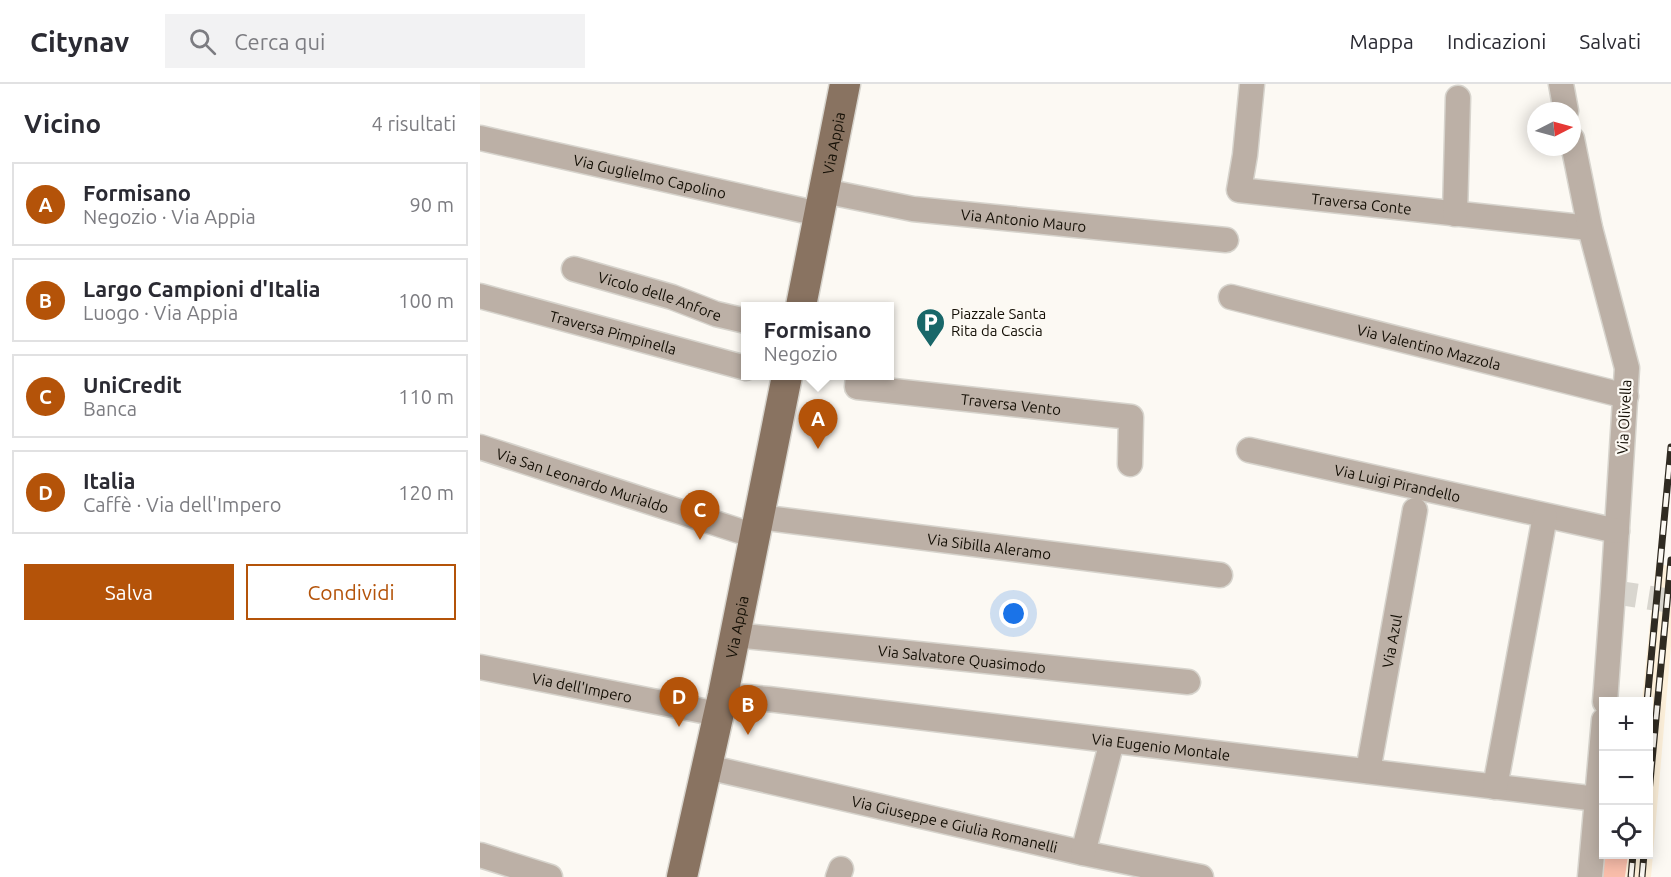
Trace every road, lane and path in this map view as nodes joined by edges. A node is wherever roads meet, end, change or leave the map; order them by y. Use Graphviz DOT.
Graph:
graph roads {
  1 [pos="845,84"];
  2 [pos="1252,84"];
  3 [pos="1561,84"];
  4 [pos="1458,98"];
  5 [pos="1564,102"];
  6 [pos="480,138"];
  7 [pos="1575,156"];
  8 [pos="821,202"];
  9 [pos="1455,214"];
  10 [pos="1590,228"];
  11 [pos="1226,240"];
  12 [pos="574,268"];
  13 [pos="480,296"];
  14 [pos="1231,297"];
  15 [pos="802,302"];
  16 [pos="741,320"];
  17 [pos="741,367"];
  18 [pos="782,380"];
  19 [pos="858,380"];
  20 [pos="1626,396"];
  21 [pos="480,447"];
  22 [pos="1248,450"];
  23 [pos="1130,464"];
  24 [pos="1415,510"];
  25 [pos="1545,516"];
  26 [pos="757,527"];
  27 [pos="1617,531"];
  28 [pos="1220,575"];
  29 [pos="735,635"];
  30 [pos="480,667"];
  31 [pos="1188,682"];
  32 [pos="1605,697"];
  33 [pos="721,704"];
  34 [pos="1112,741"];
  35 [pos="1601,751"];
  36 [pos="707,767"];
  37 [pos="1368,771"];
  38 [pos="1496,787"];
  39 [pos="1597,799"];
  40 [pos="1083,853"];
  41 [pos="480,855"];
  42 [pos="550,877"];
  43 [pos="682,877"];
  44 [pos="1202,877"];
  45 [pos="1590,877"];
  1 -- 8 [label="main road, Via Appia"];
  2 -- 9 [label="street, Traversa Conte"];
  3 -- 5 [label="street"];
  4 -- 9 [label="street"];
  6 -- 8 [label="street, Via Guglielmo Capolino"];
  7 -- 10 [label="street, Via Olivella"];
  8 -- 11 [label="street, Via Antonio Mauro"];
  8 -- 15 [label="main road, Via Appia"];
  9 -- 10 [label="street, Traversa Conte"];
  10 -- 20 [label="street, Via Olivella"];
  12 -- 16 [label="street, Vicolo delle Anfore"];
  13 -- 17 [label="street, Traversa Pimpinella"];
  14 -- 20 [label="street, Via Valentino Mazzola"];
  18 -- 26 [label="main road, Via Appia"];
  19 -- 23 [label="street, Traversa Vento"];
  20 -- 27 [label="street, Via Olivella"];
  21 -- 26 [label="street, Via San Leonardo Murialdo"];
  22 -- 25 [label="street, Via Luigi Pirandello"];
  24 -- 37 [label="street, Via Azul"];
  25 -- 27 [label="street, Via Luigi Pirandello"];
  25 -- 38 [label="street"];
  26 -- 28 [label="street, Via Sibilla Aleramo"];
  26 -- 29 [label="main road, Via Appia"];
  27 -- 32 [label="street, Via Olivella"];
  29 -- 31 [label="street, Via Salvatore Quasimodo"];
  29 -- 33 [label="main road, Via Appia"];
  30 -- 33 [label="street, Via dell'Impero"];
  33 -- 34 [label="street, Via Eugenio Montale"];
  33 -- 36 [label="main road, Via Appia"];
  34 -- 37 [label="street, Via Eugenio Montale"];
  34 -- 40 [label="street"];
  35 -- 39 [label="street"];
  36 -- 40 [label="street, Via Giuseppe e Giulia Romanelli"];
  36 -- 43 [label="main road, Via Appia"];
  37 -- 38 [label="street, Via Eugenio Montale"];
  38 -- 39 [label="street, Via Eugenio Montale"];
  39 -- 45 [label="street"];
  40 -- 44 [label="street, Via Giuseppe e Giulia Romanelli"];
  41 -- 42 [label="street"];
}
